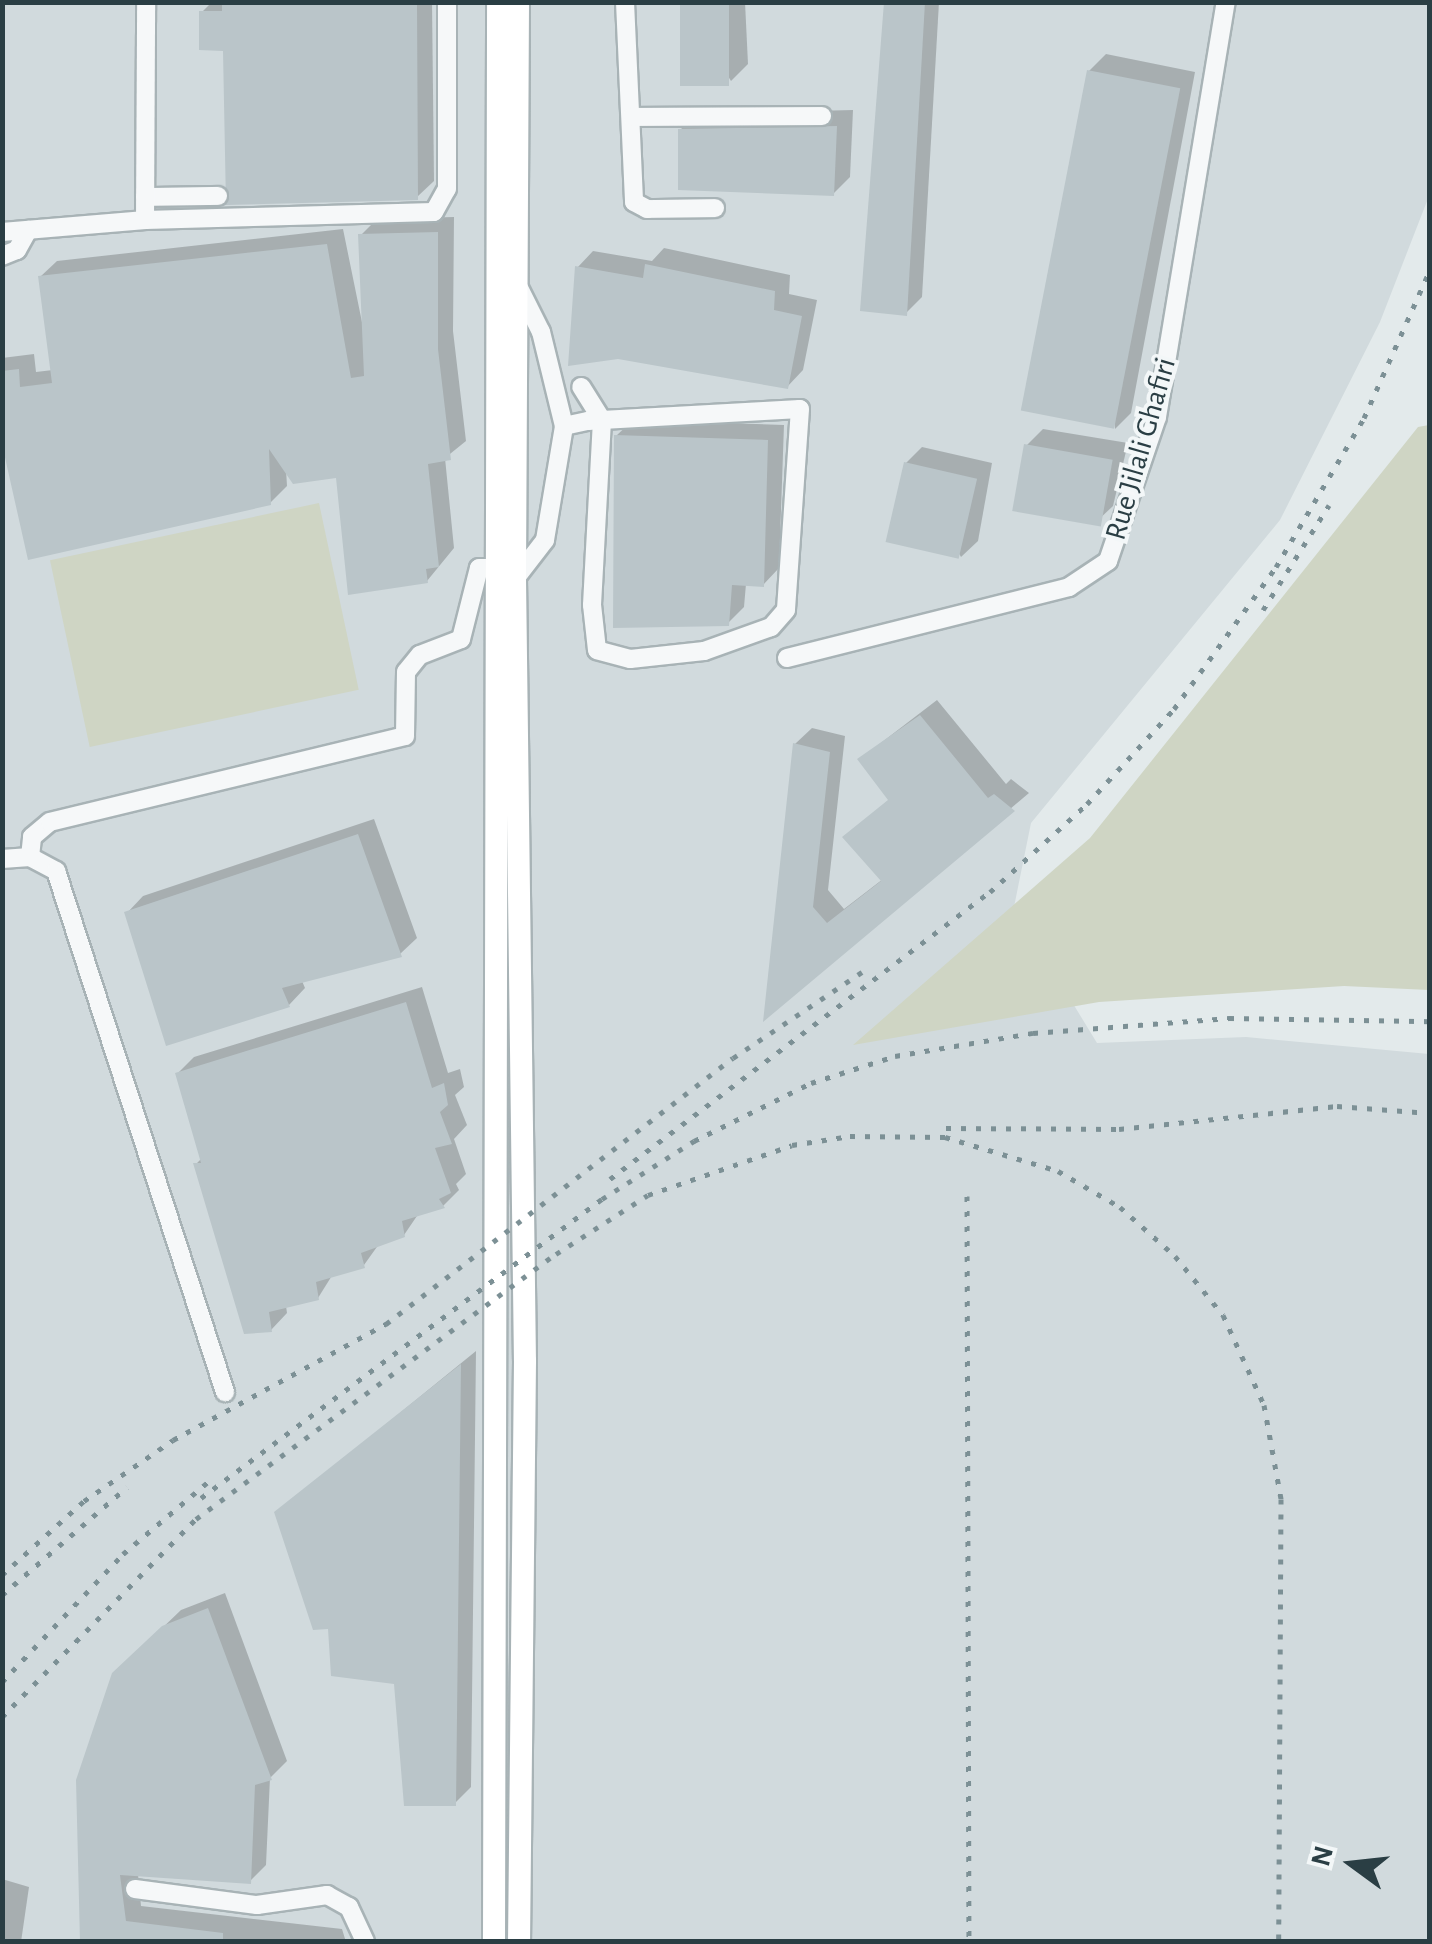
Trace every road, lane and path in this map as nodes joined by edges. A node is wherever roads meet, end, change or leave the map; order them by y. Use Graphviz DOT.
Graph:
graph roads {
  1 [pos="146,2"];
  2 [pos="447,2"];
  3 [pos="498,2"];
  4 [pos="518,2"];
  5 [pos="625,2"];
  6 [pos="1226,2"];
  7 [pos="632,116"];
  8 [pos="822,116"];
  9 [pos="218,196"];
  10 [pos="145,197"];
  11 [pos="715,208"];
  12 [pos="145,220"];
  13 [pos="28,230"];
  14 [pos="2,232"];
  15 [pos="2,256"];
  16 [pos="516,283"];
  17 [pos="581,387"];
  18 [pos="602,420"];
  19 [pos="564,426"];
  20 [pos="505,574"];
  21 [pos="787,658"];
  22 [pos="30,857"];
  23 [pos="2,858"];
  24 [pos="225,1392"];
  25 [pos="135,1888"];
  26 [pos="366,1942"];
  27 [pos="494,1942"];
  28 [pos="520,1942"];
  1 -- 10 [label="street"];
  2 -- 12 [label="street"];
  3 -- 20 [label="main road"];
  4 -- 16 [label="main road"];
  5 -- 7 [label="street"];
  6 -- 21 [label="street, Rue Jilali Ghafiri"];
  7 -- 8 [label="street"];
  7 -- 11 [label="street"];
  9 -- 10 [label="street"];
  10 -- 12 [label="street"];
  12 -- 13 [label="street"];
  13 -- 14 [label="street"];
  13 -- 15 [label="street"];
  16 -- 19 [label="street"];
  16 -- 20 [label="main road"];
  17 -- 18 [label="street"];
  18 -- 18 [label="street"];
  18 -- 19 [label="street"];
  19 -- 20 [label="street"];
  20 -- 22 [label="street"];
  20 -- 27 [label="main road"];
  20 -- 28 [label="main road"];
  22 -- 23 [label="street"];
  22 -- 24 [label="street"];
  25 -- 26 [label="street"];
}
